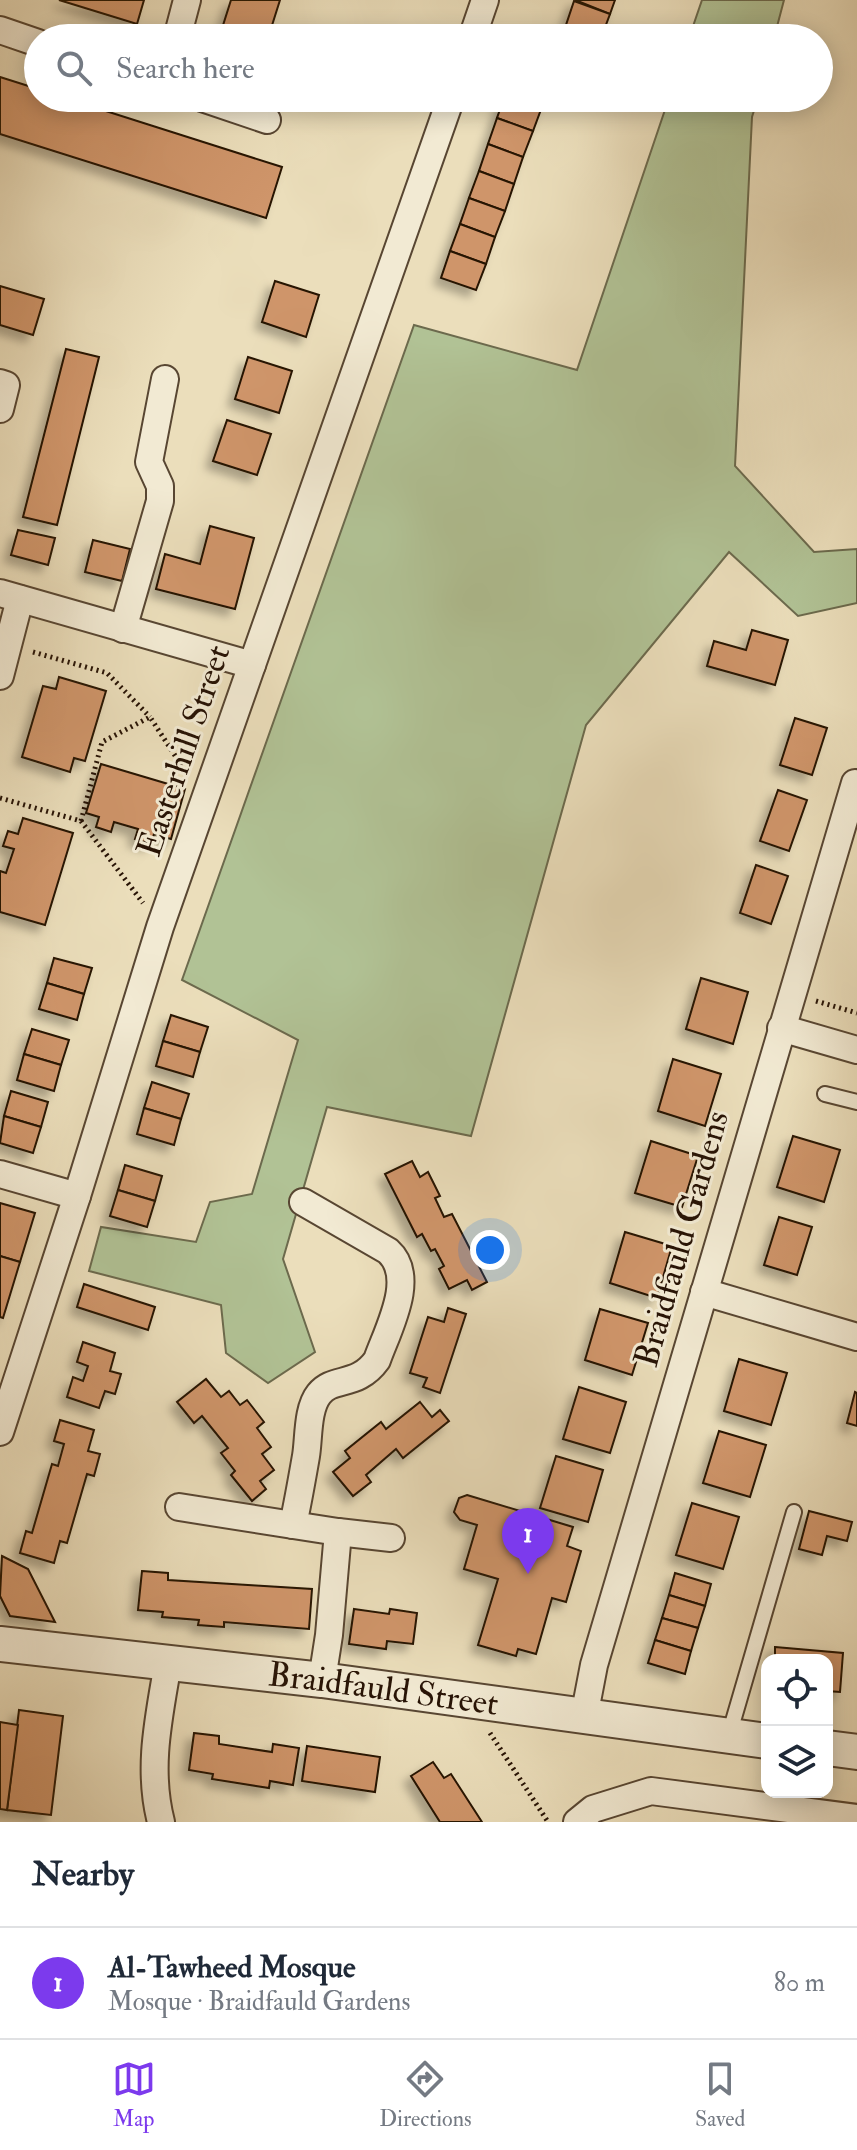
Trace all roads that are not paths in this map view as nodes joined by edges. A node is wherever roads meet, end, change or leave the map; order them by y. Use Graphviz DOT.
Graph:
graph roads {
  1 [pos="187,0"];
  2 [pos="485,0"];
  3 [pos="181,24"];
  4 [pos="477,24"];
  5 [pos="0,30"];
  6 [pos="24,38"];
  7 [pos="243,112"];
  8 [pos="446,112"];
  9 [pos="267,120"];
  10 [pos="165,379"];
  11 [pos="0,383"];
  12 [pos="0,409"];
  13 [pos="10,596"];
  14 [pos="123,629"];
  15 [pos="252,665"];
  16 [pos="0,676"];
  17 [pos="855,783"];
  18 [pos="781,1028"];
  19 [pos="857,1050"];
  20 [pos="825,1094"];
  21 [pos="857,1102"];
  22 [pos="0,1174"];
  23 [pos="77,1196"];
  24 [pos="303,1202"];
  25 [pos="704,1292"];
  26 [pos="857,1337"];
  27 [pos="0,1432"];
  28 [pos="179,1507"];
  29 [pos="794,1512"];
  30 [pos="293,1525"];
  31 [pos="338,1532"];
  32 [pos="391,1538"];
  33 [pos="0,1644"];
  34 [pos="168,1663"];
  35 [pos="322,1680"];
  36 [pos="584,1717"];
  37 [pos="728,1736"];
  38 [pos="761,1740"];
  39 [pos="833,1749"];
  40 [pos="857,1752"];
  41 [pos="857,1818"];
  42 [pos="161,1822"];
  43 [pos="577,1822"];
  1 -- 3 [label="street"];
  2 -- 4 [label="street"];
  5 -- 6 [label="street"];
  7 -- 9 [label="street"];
  8 -- 15 [label="street, Easterhill Street"];
  10 -- 14 [label="street"];
  11 -- 12 [label="street"];
  13 -- 14 [label="street"];
  13 -- 16 [label="street"];
  14 -- 15 [label="street"];
  15 -- 23 [label="street, Easterhill Street"];
  17 -- 18 [label="street, Braidfauld Gardens"];
  18 -- 19 [label="street"];
  18 -- 25 [label="street, Braidfauld Gardens"];
  20 -- 21 [label="lane"];
  22 -- 23 [label="street"];
  23 -- 27 [label="street, Easterhill Street"];
  24 -- 30 [label="street"];
  25 -- 26 [label="street"];
  25 -- 36 [label="street, Braidfauld Gardens"];
  28 -- 30 [label="street"];
  29 -- 37 [label="lane"];
  30 -- 31 [label="street"];
  31 -- 32 [label="street"];
  31 -- 35 [label="street"];
  33 -- 34 [label="street, Braidfauld Street"];
  34 -- 35 [label="street, Braidfauld Street"];
  34 -- 42 [label="street"];
  35 -- 36 [label="street, Braidfauld Street"];
  36 -- 37 [label="street, Braidfauld Street"];
  37 -- 38 [label="street, Braidfauld Street"];
  39 -- 40 [label="street"];
  41 -- 43 [label="street"];
}
